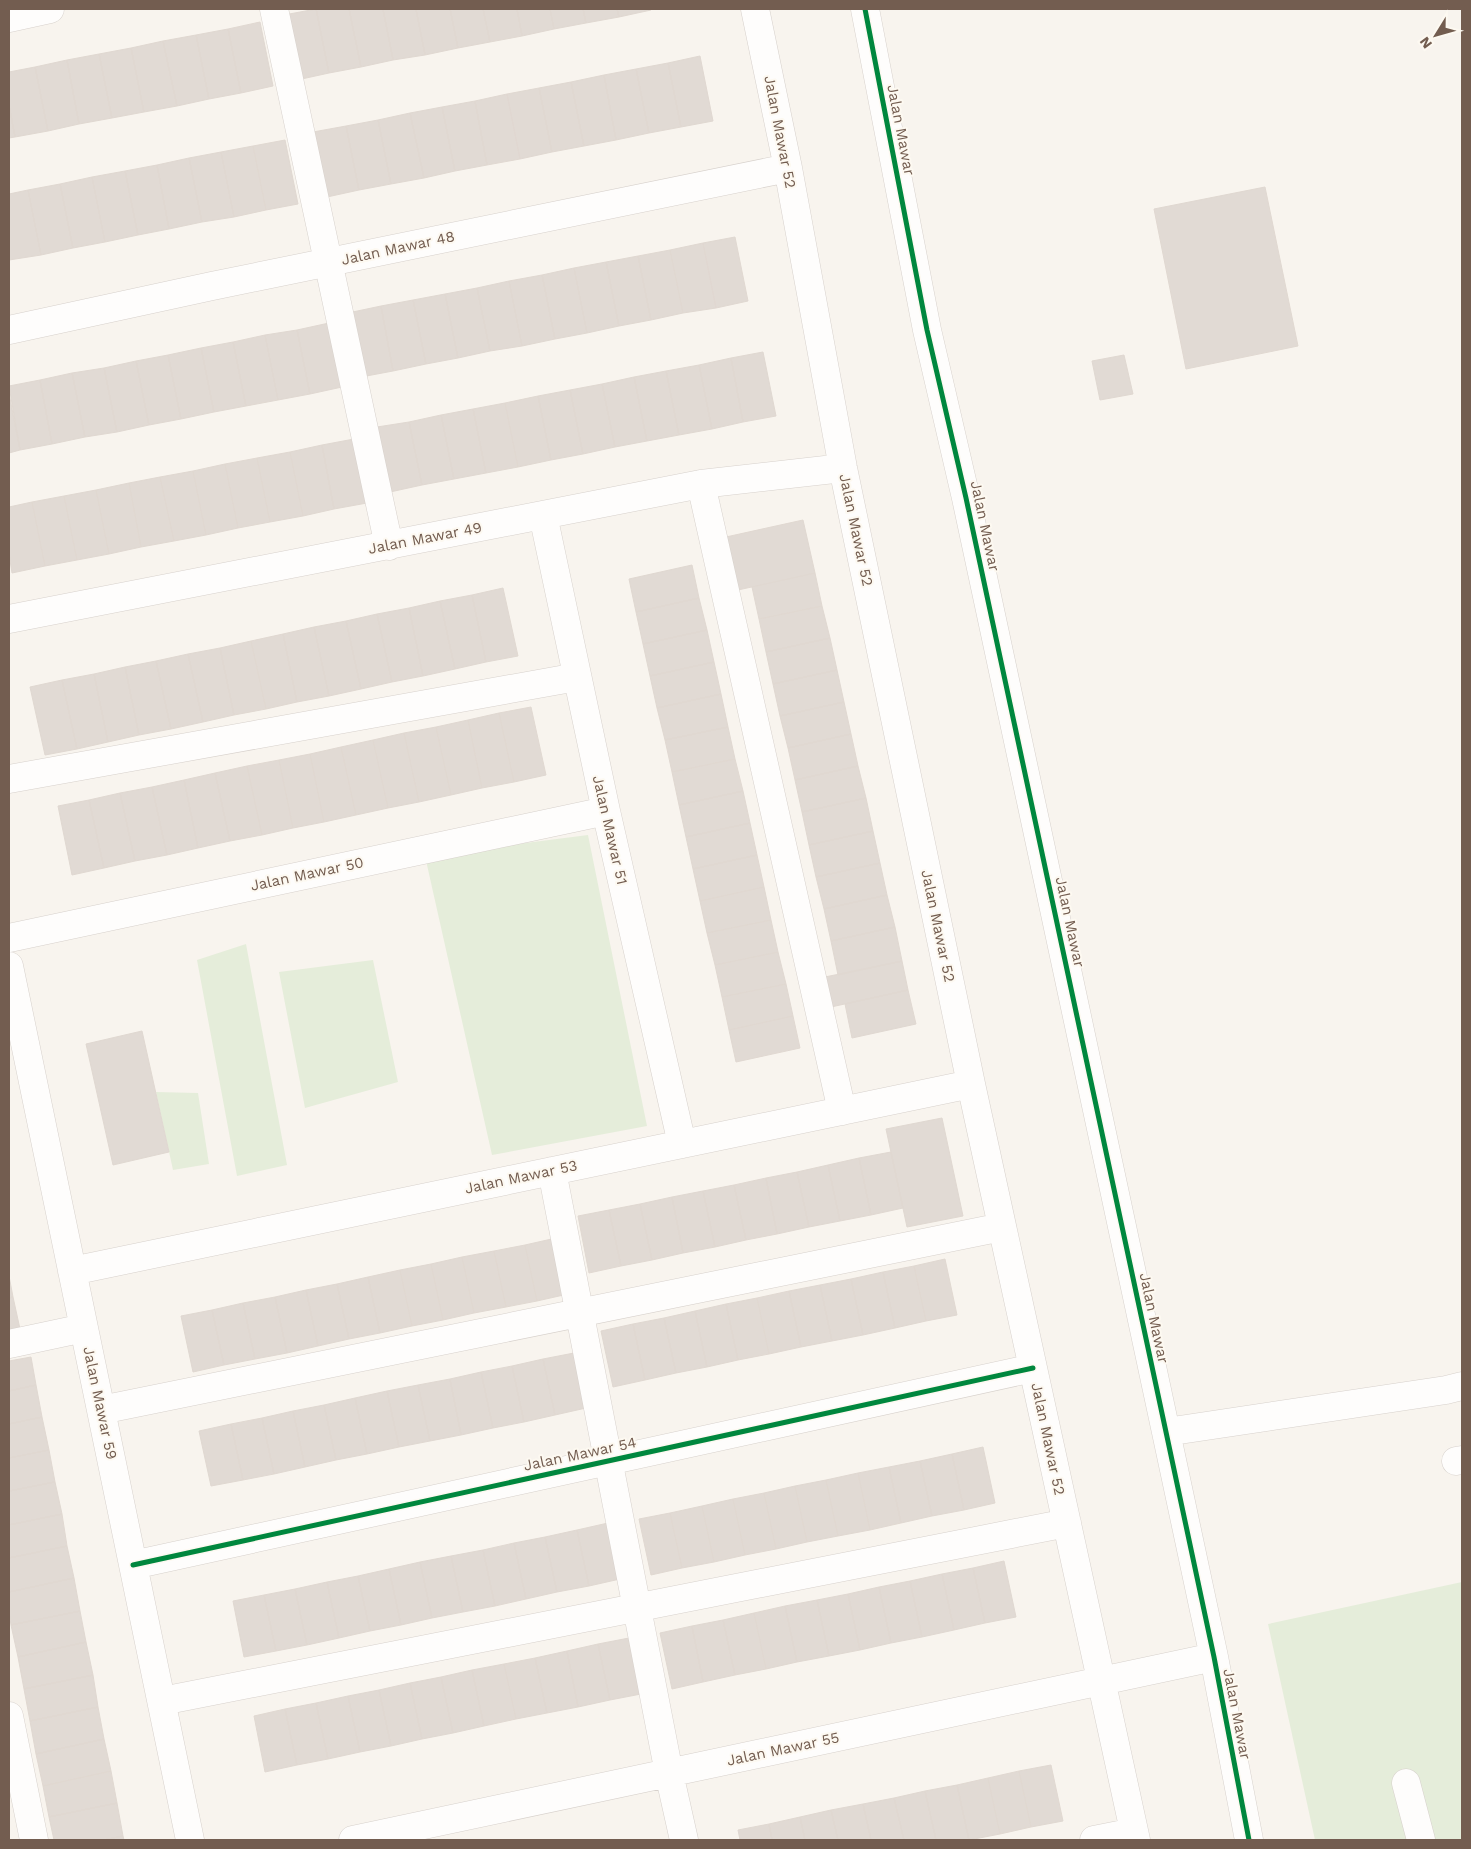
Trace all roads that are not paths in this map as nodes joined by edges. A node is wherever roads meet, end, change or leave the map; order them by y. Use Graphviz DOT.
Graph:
graph roads {
  1 [pos="50,9"];
  2 [pos="274,9"];
  3 [pos="755,9"];
  4 [pos="865,9"];
  5 [pos="9,18"];
  6 [pos="788,168"];
  7 [pos="329,262"];
  8 [pos="9,330"];
  9 [pos="843,468"];
  10 [pos="701,484"];
  11 [pos="543,515"];
  12 [pos="389,546"];
  13 [pos="9,620"];
  14 [pos="577,677"];
  15 [pos="9,779"];
  16 [pos="606,811"];
  17 [pos="9,938"];
  18 [pos="9,966"];
  19 [pos="971,1084"];
  20 [pos="842,1110"];
  21 [pos="682,1144"];
  22 [pos="552,1171"];
  23 [pos="1002,1227"];
  24 [pos="72,1271"];
  25 [pos="579,1313"];
  26 [pos="84,1328"];
  27 [pos="9,1344"];
  28 [pos="1033,1368"];
  29 [pos="1462,1386"];
  30 [pos="101,1410"];
  31 [pos="1166,1432"];
  32 [pos="609,1461"];
  33 [pos="1067,1523"];
  34 [pos="133,1566"];
  35 [pos="637,1608"];
  36 [pos="1214,1658"];
  37 [pos="1101,1681"];
  38 [pos="162,1701"];
  39 [pos="9,1716"];
  40 [pos="669,1773"];
  41 [pos="1406,1783"];
  42 [pos="1135,1836"];
  43 [pos="34,1840"];
  44 [pos="190,1840"];
  45 [pos="353,1840"];
  46 [pos="684,1840"];
  47 [pos="1094,1840"];
  48 [pos="1249,1840"];
  49 [pos="1421,1840"];
  1 -- 5 [label="street"];
  2 -- 7 [label="street"];
  3 -- 6 [label="street, Jalan Mawar 52"];
  4 -- 31 [label="street, Jalan Mawar"];
  6 -- 7 [label="street, Jalan Mawar 48"];
  6 -- 9 [label="street, Jalan Mawar 52"];
  7 -- 8 [label="street, Jalan Mawar 48"];
  7 -- 12 [label="street"];
  9 -- 10 [label="street, Jalan Mawar 49"];
  9 -- 19 [label="street, Jalan Mawar 52"];
  10 -- 11 [label="street, Jalan Mawar 49"];
  10 -- 20 [label="street"];
  11 -- 12 [label="street, Jalan Mawar 49"];
  11 -- 14 [label="street, Jalan Mawar 51"];
  12 -- 13 [label="street, Jalan Mawar 49"];
  14 -- 15 [label="street"];
  14 -- 16 [label="street, Jalan Mawar 51"];
  16 -- 17 [label="street, Jalan Mawar 50"];
  16 -- 21 [label="street, Jalan Mawar 51"];
  18 -- 24 [label="street, Jalan Mawar 59"];
  19 -- 20 [label="street, Jalan Mawar 53"];
  19 -- 23 [label="street, Jalan Mawar 52"];
  20 -- 21 [label="street, Jalan Mawar 53"];
  21 -- 22 [label="street, Jalan Mawar 53"];
  22 -- 24 [label="street, Jalan Mawar 53"];
  22 -- 25 [label="street"];
  23 -- 25 [label="street"];
  23 -- 28 [label="street, Jalan Mawar 52"];
  24 -- 26 [label="street, Jalan Mawar 59"];
  25 -- 30 [label="street"];
  25 -- 32 [label="street"];
  26 -- 27 [label="street"];
  26 -- 30 [label="street, Jalan Mawar 59"];
  28 -- 32 [label="street, Jalan Mawar 54"];
  28 -- 33 [label="street, Jalan Mawar 52"];
  29 -- 31 [label="street"];
  30 -- 34 [label="street, Jalan Mawar 59"];
  31 -- 36 [label="street, Jalan Mawar"];
  32 -- 34 [label="street, Jalan Mawar 54"];
  32 -- 35 [label="street"];
  33 -- 35 [label="street"];
  33 -- 37 [label="street, Jalan Mawar 52"];
  34 -- 38 [label="street, Jalan Mawar 59"];
  35 -- 38 [label="street"];
  35 -- 40 [label="street"];
  36 -- 37 [label="street, Jalan Mawar 55"];
  36 -- 48 [label="street, Jalan Mawar"];
  37 -- 40 [label="street, Jalan Mawar 55"];
  37 -- 42 [label="street, Jalan Mawar 52"];
  38 -- 44 [label="street, Jalan Mawar 59"];
  39 -- 43 [label="street"];
  40 -- 45 [label="street, Jalan Mawar 55"];
  40 -- 46 [label="street"];
  41 -- 49 [label="street"];
  42 -- 47 [label="street"];
}
